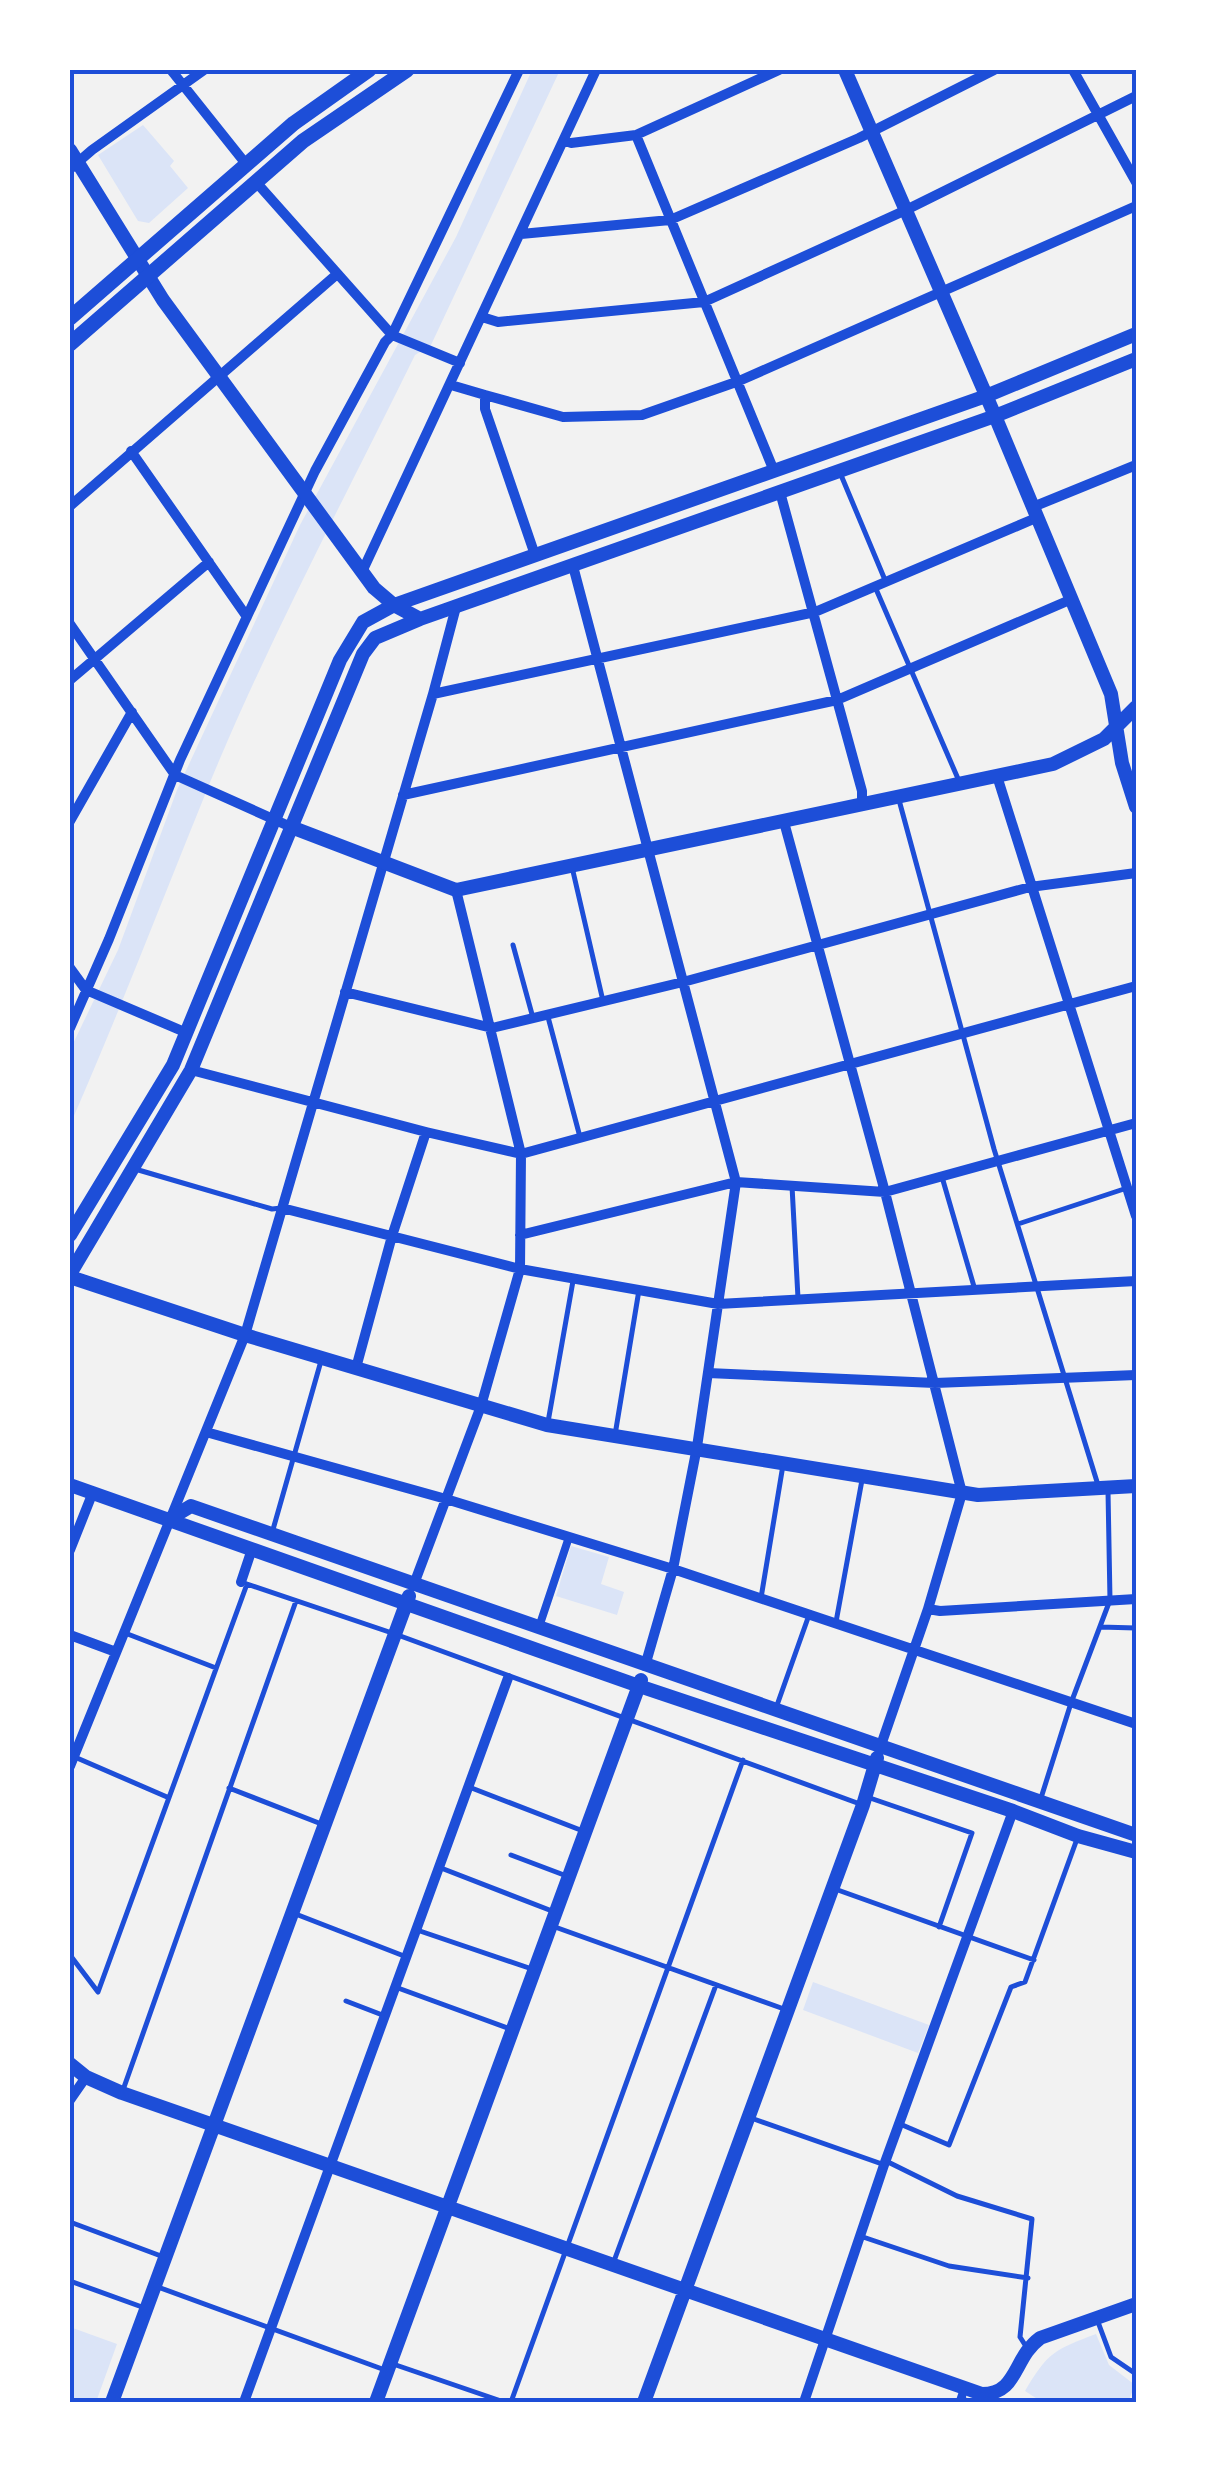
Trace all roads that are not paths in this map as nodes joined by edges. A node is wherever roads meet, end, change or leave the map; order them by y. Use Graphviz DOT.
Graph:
graph roads {
  1 [pos="171,70"];
  2 [pos="204,70"];
  3 [pos="369,70"];
  4 [pos="407,70"];
  5 [pos="519,70"];
  6 [pos="596,70"];
  7 [pos="779,70"];
  8 [pos="845,70"];
  9 [pos="994,70"];
  10 [pos="1074,70"];
  11 [pos="182,86"];
  12 [pos="1136,96"];
  13 [pos="1098,115"];
  14 [pos="872,132"];
  15 [pos="636,135"];
  16 [pos="564,140"];
  17 [pos="72,160"];
  18 [pos="246,164"];
  19 [pos="256,182"];
  20 [pos="1136,182"];
  21 [pos="1136,206"];
  22 [pos="906,210"];
  23 [pos="670,220"];
  24 [pos="521,234"];
  25 [pos="137,260"];
  26 [pos="336,275"];
  27 [pos="148,276"];
  28 [pos="941,292"];
  29 [pos="704,302"];
  30 [pos="482,317"];
  31 [pos="70,318"];
  32 [pos="1136,334"];
  33 [pos="392,335"];
  34 [pos="70,344"];
  35 [pos="1136,359"];
  36 [pos="460,362"];
  37 [pos="218,375"];
  38 [pos="739,380"];
  39 [pos="451,385"];
  40 [pos="484,396"];
  41 [pos="986,396"];
  42 [pos="996,416"];
  43 [pos="132,452"];
  44 [pos="1136,465"];
  45 [pos="774,471"];
  46 [pos="840,471"];
  47 [pos="780,492"];
  48 [pos="305,496"];
  49 [pos="70,506"];
  50 [pos="1034,513"];
  51 [pos="535,555"];
  52 [pos="209,562"];
  53 [pos="573,566"];
  54 [pos="362,572"];
  55 [pos="881,585"];
  56 [pos="374,588"];
  57 [pos="1072,599"];
  58 [pos="394,604"];
  59 [pos="456,607"];
  60 [pos="815,612"];
  61 [pos="247,616"];
  62 [pos="372,616"];
  63 [pos="420,619"];
  64 [pos="70,624"];
  65 [pos="367,647"];
  66 [pos="598,659"];
  67 [pos="94,660"];
  68 [pos="910,668"];
  69 [pos="70,680"];
  70 [pos="434,694"];
  71 [pos="837,700"];
  72 [pos="1136,707"];
  73 [pos="132,712"];
  74 [pos="1118,724"];
  75 [pos="621,749"];
  76 [pos="175,775"];
  77 [pos="996,776"];
  78 [pos="960,784"];
  79 [pos="403,795"];
  80 [pos="898,798"];
  81 [pos="862,805"];
  82 [pos="1136,808"];
  83 [pos="274,820"];
  84 [pos="70,821"];
  85 [pos="784,822"];
  86 [pos="291,827"];
  87 [pos="648,849"];
  88 [pos="382,864"];
  89 [pos="572,865"];
  90 [pos="1136,873"];
  91 [pos="1030,887"];
  92 [pos="456,890"];
  93 [pos="930,914"];
  94 [pos="513,946"];
  95 [pos="818,946"];
  96 [pos="70,968"];
  97 [pos="682,982"];
  98 [pos="1136,986"];
  99 [pos="86,990"];
  100 [pos="345,992"];
  101 [pos="603,1001"];
  102 [pos="1070,1004"];
  103 [pos="547,1014"];
  104 [pos="533,1018"];
  105 [pos="70,1028"];
  106 [pos="492,1028"];
  107 [pos="963,1032"];
  108 [pos="187,1033"];
  109 [pos="850,1064"];
  110 [pos="192,1070"];
  111 [pos="716,1100"];
  112 [pos="313,1101"];
  113 [pos="1136,1122"];
  114 [pos="1110,1130"];
  115 [pos="426,1132"];
  116 [pos="580,1138"];
  117 [pos="521,1154"];
  118 [pos="998,1162"];
  119 [pos="134,1168"];
  120 [pos="942,1177"];
  121 [pos="736,1182"];
  122 [pos="792,1186"];
  123 [pos="1127,1188"];
  124 [pos="885,1192"];
  125 [pos="282,1208"];
  126 [pos="1136,1216"];
  127 [pos="1018,1224"];
  128 [pos="70,1234"];
  129 [pos="520,1235"];
  130 [pos="392,1236"];
  131 [pos="520,1269"];
  132 [pos="70,1276"];
  133 [pos="573,1278"];
  134 [pos="1136,1281"];
  135 [pos="1037,1288"];
  136 [pos="639,1290"];
  137 [pos="975,1291"];
  138 [pos="912,1295"];
  139 [pos="798,1300"];
  140 [pos="718,1304"];
  141 [pos="245,1335"];
  142 [pos="322,1358"];
  143 [pos="356,1368"];
  144 [pos="708,1373"];
  145 [pos="1136,1375"];
  146 [pos="1064,1379"];
  147 [pos="936,1383"];
  148 [pos="481,1406"];
  149 [pos="547,1425"];
  150 [pos="206,1432"];
  151 [pos="616,1436"];
  152 [pos="697,1448"];
  153 [pos="294,1456"];
  154 [pos="784,1462"];
  155 [pos="862,1476"];
  156 [pos="70,1484"];
  157 [pos="1136,1486"];
  158 [pos="1103,1489"];
  159 [pos="92,1492"];
  160 [pos="962,1493"];
  161 [pos="446,1499"];
  162 [pos="170,1518"];
  163 [pos="268,1534"];
  164 [pos="569,1536"];
  165 [pos="70,1550"];
  166 [pos="255,1550"];
  167 [pos="673,1569"];
  168 [pos="244,1583"];
  169 [pos="414,1584"];
  170 [pos="761,1599"];
  171 [pos="1136,1599"];
  172 [pos="1110,1600"];
  173 [pos="296,1601"];
  174 [pos="406,1604"];
  175 [pos="928,1608"];
  176 [pos="809,1616"];
  177 [pos="836,1625"];
  178 [pos="1100,1626"];
  179 [pos="539,1628"];
  180 [pos="1136,1628"];
  181 [pos="124,1632"];
  182 [pos="395,1634"];
  183 [pos="70,1635"];
  184 [pos="912,1651"];
  185 [pos="116,1652"];
  186 [pos="644,1666"];
  187 [pos="216,1668"];
  188 [pos="508,1678"];
  189 [pos="639,1686"];
  190 [pos="1071,1702"];
  191 [pos="775,1711"];
  192 [pos="627,1720"];
  193 [pos="1136,1724"];
  194 [pos="880,1748"];
  195 [pos="71,1759"];
  196 [pos="742,1760"];
  197 [pos="874,1766"];
  198 [pos="470,1787"];
  199 [pos="229,1788"];
  200 [pos="168,1797"];
  201 [pos="864,1801"];
  202 [pos="1040,1801"];
  203 [pos="1014,1811"];
  204 [pos="324,1825"];
  205 [pos="586,1832"];
  206 [pos="1136,1835"];
  207 [pos="1078,1836"];
  208 [pos="1136,1852"];
  209 [pos="511,1855"];
  210 [pos="440,1868"];
  211 [pos="569,1877"];
  212 [pos="832,1888"];
  213 [pos="291,1912"];
  214 [pos="553,1919"];
  215 [pos="940,1926"];
  216 [pos="417,1930"];
  217 [pos="968,1937"];
  218 [pos="70,1954"];
  219 [pos="407,1957"];
  220 [pos="1034,1960"];
  221 [pos="669,1967"];
  222 [pos="535,1970"];
  223 [pos="716,1985"];
  224 [pos="396,1988"];
  225 [pos="346,2001"];
  226 [pos="787,2010"];
  227 [pos="385,2016"];
  228 [pos="512,2030"];
  229 [pos="70,2064"];
  230 [pos="86,2077"];
  231 [pos="122,2093"];
  232 [pos="70,2100"];
  233 [pos="748,2118"];
  234 [pos="212,2123"];
  235 [pos="900,2124"];
  236 [pos="886,2164"];
  237 [pos="331,2166"];
  238 [pos="448,2206"];
  239 [pos="70,2222"];
  240 [pos="860,2236"];
  241 [pos="566,2248"];
  242 [pos="164,2257"];
  243 [pos="613,2264"];
  244 [pos="1028,2278"];
  245 [pos="70,2281"];
  246 [pos="154,2286"];
  247 [pos="684,2291"];
  248 [pos="1136,2304"];
  249 [pos="146,2308"];
  250 [pos="1096,2317"];
  251 [pos="272,2328"];
  252 [pos="825,2340"];
  253 [pos="1026,2348"];
  254 [pos="389,2367"];
  255 [pos="1136,2374"];
  256 [pos="962,2397"];
  257 [pos="112,2402"];
  258 [pos="244,2402"];
  259 [pos="376,2402"];
  260 [pos="507,2402"];
  261 [pos="644,2402"];
  262 [pos="804,2402"];
  1 -- 11 [label="street"];
  2 -- 11 [label="street"];
  3 -- 18 [label="main road"];
  4 -- 19 [label="main road"];
  5 -- 33 [label="street"];
  6 -- 16 [label="street"];
  7 -- 15 [label="street"];
  8 -- 14 [label="street"];
  9 -- 14 [label="street"];
  10 -- 13 [label="street"];
  11 -- 17 [label="street"];
  11 -- 18 [label="street"];
  12 -- 13 [label="street"];
  13 -- 20 [label="street"];
  13 -- 22 [label="street"];
  14 -- 22 [label="street"];
  14 -- 23 [label="street"];
  15 -- 16 [label="street"];
  15 -- 23 [label="street"];
  16 -- 24 [label="street"];
  17 -- 25 [label="street"];
  18 -- 25 [label="main road"];
  19 -- 26 [label="street"];
  19 -- 27 [label="main road"];
  21 -- 28 [label="street"];
  22 -- 28 [label="street"];
  22 -- 29 [label="street"];
  23 -- 24 [label="street"];
  23 -- 29 [label="street"];
  24 -- 30 [label="street"];
  25 -- 27 [label="street"];
  25 -- 31 [label="main road"];
  26 -- 33 [label="street"];
  26 -- 37 [label="street"];
  27 -- 34 [label="main road"];
  27 -- 37 [label="street"];
  28 -- 38 [label="street"];
  28 -- 41 [label="street"];
  29 -- 30 [label="street"];
  29 -- 38 [label="street"];
  30 -- 36 [label="street"];
  32 -- 41 [label="street"];
  33 -- 36 [label="street"];
  33 -- 48 [label="street"];
  35 -- 42 [label="street"];
  36 -- 39 [label="street"];
  37 -- 43 [label="street"];
  37 -- 48 [label="street"];
  38 -- 40 [label="street"];
  38 -- 45 [label="street"];
  39 -- 40 [label="street"];
  39 -- 54 [label="street"];
  40 -- 51 [label="street"];
  41 -- 42 [label="street"];
  41 -- 45 [label="street"];
  42 -- 46 [label="street"];
  42 -- 50 [label="street"];
  43 -- 49 [label="street"];
  43 -- 52 [label="street"];
  44 -- 50 [label="street"];
  45 -- 51 [label="street"];
  46 -- 47 [label="street"];
  46 -- 55 [label="lane"];
  47 -- 53 [label="street"];
  47 -- 60 [label="street"];
  48 -- 54 [label="street"];
  48 -- 61 [label="street"];
  50 -- 55 [label="street"];
  50 -- 57 [label="street"];
  51 -- 58 [label="street"];
  52 -- 61 [label="street"];
  52 -- 67 [label="street"];
  53 -- 59 [label="street"];
  53 -- 66 [label="street"];
  54 -- 56 [label="street"];
  55 -- 60 [label="street"];
  55 -- 68 [label="lane"];
  56 -- 58 [label="street"];
  56 -- 62 [label="street"];
  57 -- 68 [label="street"];
  57 -- 74 [label="street"];
  58 -- 62 [label="street"];
  58 -- 63 [label="street"];
  59 -- 63 [label="street"];
  59 -- 70 [label="street"];
  60 -- 66 [label="street"];
  60 -- 71 [label="street"];
  61 -- 76 [label="street"];
  62 -- 65 [label="street"];
  62 -- 83 [label="street"];
  63 -- 65 [label="street"];
  64 -- 67 [label="street"];
  65 -- 86 [label="street"];
  66 -- 70 [label="street"];
  66 -- 75 [label="street"];
  67 -- 69 [label="street"];
  67 -- 73 [label="street"];
  68 -- 71 [label="street"];
  68 -- 78 [label="lane"];
  70 -- 79 [label="street"];
  71 -- 75 [label="street"];
  71 -- 81 [label="street"];
  72 -- 74 [label="street"];
  73 -- 76 [label="street"];
  73 -- 84 [label="street"];
  74 -- 77 [label="street"];
  74 -- 82 [label="street"];
  75 -- 79 [label="street"];
  75 -- 87 [label="street"];
  76 -- 83 [label="street"];
  76 -- 99 [label="street"];
  77 -- 78 [label="street"];
  77 -- 91 [label="street"];
  78 -- 80 [label="street"];
  79 -- 88 [label="street"];
  80 -- 81 [label="street"];
  80 -- 93 [label="lane"];
  81 -- 85 [label="street"];
  83 -- 86 [label="street"];
  83 -- 108 [label="street"];
  85 -- 87 [label="street"];
  85 -- 95 [label="street"];
  86 -- 88 [label="street"];
  86 -- 110 [label="street"];
  87 -- 89 [label="street"];
  87 -- 97 [label="street"];
  88 -- 92 [label="street"];
  88 -- 100 [label="street"];
  89 -- 92 [label="street"];
  89 -- 101 [label="lane"];
  90 -- 91 [label="street"];
  91 -- 93 [label="street"];
  91 -- 102 [label="street"];
  92 -- 106 [label="street"];
  93 -- 95 [label="street"];
  93 -- 107 [label="lane"];
  94 -- 104 [label="lane"];
  95 -- 97 [label="street"];
  95 -- 109 [label="street"];
  96 -- 99 [label="street"];
  97 -- 101 [label="street"];
  97 -- 111 [label="street"];
  98 -- 102 [label="street"];
  99 -- 105 [label="street"];
  99 -- 108 [label="street"];
  100 -- 106 [label="street"];
  100 -- 112 [label="street"];
  101 -- 103 [label="street"];
  102 -- 107 [label="street"];
  102 -- 114 [label="street"];
  103 -- 104 [label="street"];
  103 -- 116 [label="lane"];
  104 -- 106 [label="street"];
  106 -- 117 [label="street"];
  107 -- 109 [label="street"];
  107 -- 118 [label="lane"];
  108 -- 128 [label="street"];
  109 -- 111 [label="street"];
  109 -- 124 [label="street"];
  110 -- 112 [label="street"];
  110 -- 119 [label="street"];
  111 -- 116 [label="street"];
  111 -- 121 [label="street"];
  112 -- 115 [label="street"];
  112 -- 125 [label="street"];
  113 -- 114 [label="street"];
  114 -- 118 [label="street"];
  114 -- 123 [label="street"];
  115 -- 117 [label="street"];
  115 -- 130 [label="street"];
  116 -- 117 [label="street"];
  117 -- 129 [label="street"];
  118 -- 120 [label="street"];
  118 -- 127 [label="lane"];
  119 -- 125 [label="lane"];
  119 -- 132 [label="street"];
  120 -- 124 [label="street"];
  120 -- 137 [label="lane"];
  121 -- 122 [label="street"];
  121 -- 129 [label="street"];
  121 -- 140 [label="street"];
  122 -- 124 [label="street"];
  122 -- 139 [label="lane"];
  123 -- 126 [label="street"];
  123 -- 127 [label="lane"];
  124 -- 138 [label="street"];
  125 -- 130 [label="street"];
  125 -- 141 [label="street"];
  127 -- 135 [label="lane"];
  129 -- 131 [label="street"];
  130 -- 131 [label="street"];
  130 -- 143 [label="street"];
  131 -- 133 [label="street"];
  131 -- 148 [label="street"];
  132 -- 141 [label="street"];
  133 -- 136 [label="street"];
  133 -- 149 [label="lane"];
  134 -- 135 [label="street"];
  135 -- 137 [label="street"];
  135 -- 146 [label="lane"];
  136 -- 140 [label="street"];
  136 -- 151 [label="lane"];
  137 -- 138 [label="street"];
  138 -- 139 [label="street"];
  138 -- 147 [label="street"];
  139 -- 140 [label="street"];
  140 -- 144 [label="street"];
  141 -- 142 [label="street"];
  141 -- 150 [label="street"];
  142 -- 143 [label="street"];
  142 -- 153 [label="lane"];
  143 -- 148 [label="street"];
  144 -- 147 [label="street"];
  144 -- 152 [label="street"];
  145 -- 146 [label="street"];
  146 -- 147 [label="street"];
  146 -- 158 [label="lane"];
  147 -- 160 [label="street"];
  148 -- 149 [label="street"];
  148 -- 161 [label="street"];
  149 -- 151 [label="street"];
  150 -- 153 [label="street"];
  150 -- 162 [label="street"];
  151 -- 152 [label="street"];
  152 -- 154 [label="street"];
  152 -- 167 [label="street"];
  153 -- 161 [label="street"];
  153 -- 163 [label="lane"];
  154 -- 155 [label="street"];
  154 -- 170 [label="lane"];
  155 -- 160 [label="street"];
  155 -- 177 [label="lane"];
  156 -- 159 [label="street"];
  157 -- 158 [label="street"];
  158 -- 160 [label="street"];
  158 -- 172 [label="lane"];
  159 -- 162 [label="street"];
  159 -- 165 [label="street"];
  160 -- 175 [label="street"];
  161 -- 164 [label="street"];
  161 -- 169 [label="street"];
  162 -- 163 [label="street"];
  162 -- 166 [label="street"];
  162 -- 181 [label="street"];
  163 -- 166 [label="street"];
  163 -- 169 [label="street"];
  164 -- 167 [label="street"];
  164 -- 179 [label="street"];
  166 -- 168 [label="street"];
  166 -- 174 [label="street"];
  167 -- 170 [label="street"];
  167 -- 186 [label="street"];
  168 -- 173 [label="lane"];
  168 -- 187 [label="lane"];
  169 -- 174 [label="street"];
  169 -- 179 [label="street"];
  170 -- 176 [label="street"];
  171 -- 172 [label="street"];
  172 -- 175 [label="street"];
  172 -- 178 [label="lane"];
  173 -- 182 [label="lane"];
  173 -- 199 [label="lane"];
  174 -- 182 [label="street"];
  174 -- 189 [label="street"];
  175 -- 184 [label="street"];
  176 -- 177 [label="street"];
  176 -- 191 [label="lane"];
  177 -- 184 [label="street"];
  178 -- 180 [label="lane"];
  178 -- 190 [label="lane"];
  179 -- 186 [label="street"];
  181 -- 185 [label="street"];
  181 -- 187 [label="lane"];
  182 -- 188 [label="lane"];
  182 -- 204 [label="street"];
  183 -- 185 [label="street"];
  184 -- 190 [label="street"];
  184 -- 194 [label="street"];
  185 -- 195 [label="street"];
  186 -- 189 [label="street"];
  186 -- 191 [label="street"];
  187 -- 200 [label="lane"];
  188 -- 192 [label="lane"];
  188 -- 198 [label="street"];
  189 -- 192 [label="street"];
  189 -- 197 [label="street"];
  190 -- 193 [label="street"];
  190 -- 202 [label="lane"];
  191 -- 194 [label="street"];
  192 -- 196 [label="lane"];
  192 -- 205 [label="street"];
  194 -- 197 [label="street"];
  194 -- 202 [label="street"];
  195 -- 200 [label="lane"];
  196 -- 201 [label="lane"];
  196 -- 221 [label="lane"];
  197 -- 201 [label="street"];
  197 -- 203 [label="street"];
  198 -- 205 [label="lane"];
  198 -- 210 [label="street"];
  199 -- 204 [label="lane"];
  199 -- 231 [label="lane"];
  200 -- 218 [label="lane"];
  201 -- 212 [label="street"];
  201 -- 215 [label="lane"];
  202 -- 206 [label="street"];
  203 -- 207 [label="street"];
  203 -- 217 [label="street"];
  204 -- 213 [label="street"];
  205 -- 211 [label="street"];
  207 -- 208 [label="street"];
  207 -- 220 [label="lane"];
  209 -- 211 [label="lane"];
  210 -- 214 [label="lane"];
  210 -- 216 [label="street"];
  211 -- 214 [label="street"];
  212 -- 215 [label="lane"];
  212 -- 226 [label="street"];
  213 -- 219 [label="lane"];
  213 -- 234 [label="street"];
  214 -- 221 [label="lane"];
  214 -- 222 [label="street"];
  215 -- 217 [label="lane"];
  216 -- 219 [label="street"];
  216 -- 222 [label="lane"];
  217 -- 220 [label="lane"];
  217 -- 235 [label="street"];
  219 -- 224 [label="street"];
  220 -- 235 [label="lane"];
  221 -- 223 [label="lane"];
  221 -- 241 [label="lane"];
  222 -- 228 [label="street"];
  223 -- 226 [label="lane"];
  223 -- 243 [label="lane"];
  224 -- 227 [label="street"];
  224 -- 228 [label="lane"];
  225 -- 227 [label="lane"];
  226 -- 233 [label="street"];
  227 -- 237 [label="street"];
  228 -- 238 [label="street"];
  229 -- 230 [label="street"];
  230 -- 231 [label="street"];
  230 -- 232 [label="street"];
  231 -- 234 [label="street"];
  233 -- 236 [label="lane"];
  233 -- 247 [label="street"];
  234 -- 237 [label="street"];
  234 -- 242 [label="street"];
  235 -- 236 [label="street"];
  236 -- 240 [label="street"];
  236 -- 244 [label="lane"];
  237 -- 238 [label="street"];
  237 -- 251 [label="street"];
  238 -- 241 [label="street"];
  238 -- 254 [label="street"];
  239 -- 242 [label="lane"];
  240 -- 244 [label="lane"];
  240 -- 252 [label="street"];
  241 -- 243 [label="street"];
  241 -- 260 [label="lane"];
  242 -- 246 [label="street"];
  243 -- 247 [label="street"];
  244 -- 253 [label="lane"];
  245 -- 249 [label="lane"];
  246 -- 249 [label="street"];
  246 -- 251 [label="lane"];
  247 -- 252 [label="street"];
  247 -- 261 [label="street"];
  248 -- 250 [label="street"];
  249 -- 257 [label="street"];
  250 -- 253 [label="street"];
  250 -- 255 [label="lane"];
  251 -- 254 [label="lane"];
  251 -- 258 [label="street"];
  252 -- 256 [label="street"];
  252 -- 262 [label="street"];
  253 -- 256 [label="street"];
  254 -- 259 [label="street"];
  254 -- 260 [label="lane"];
}
